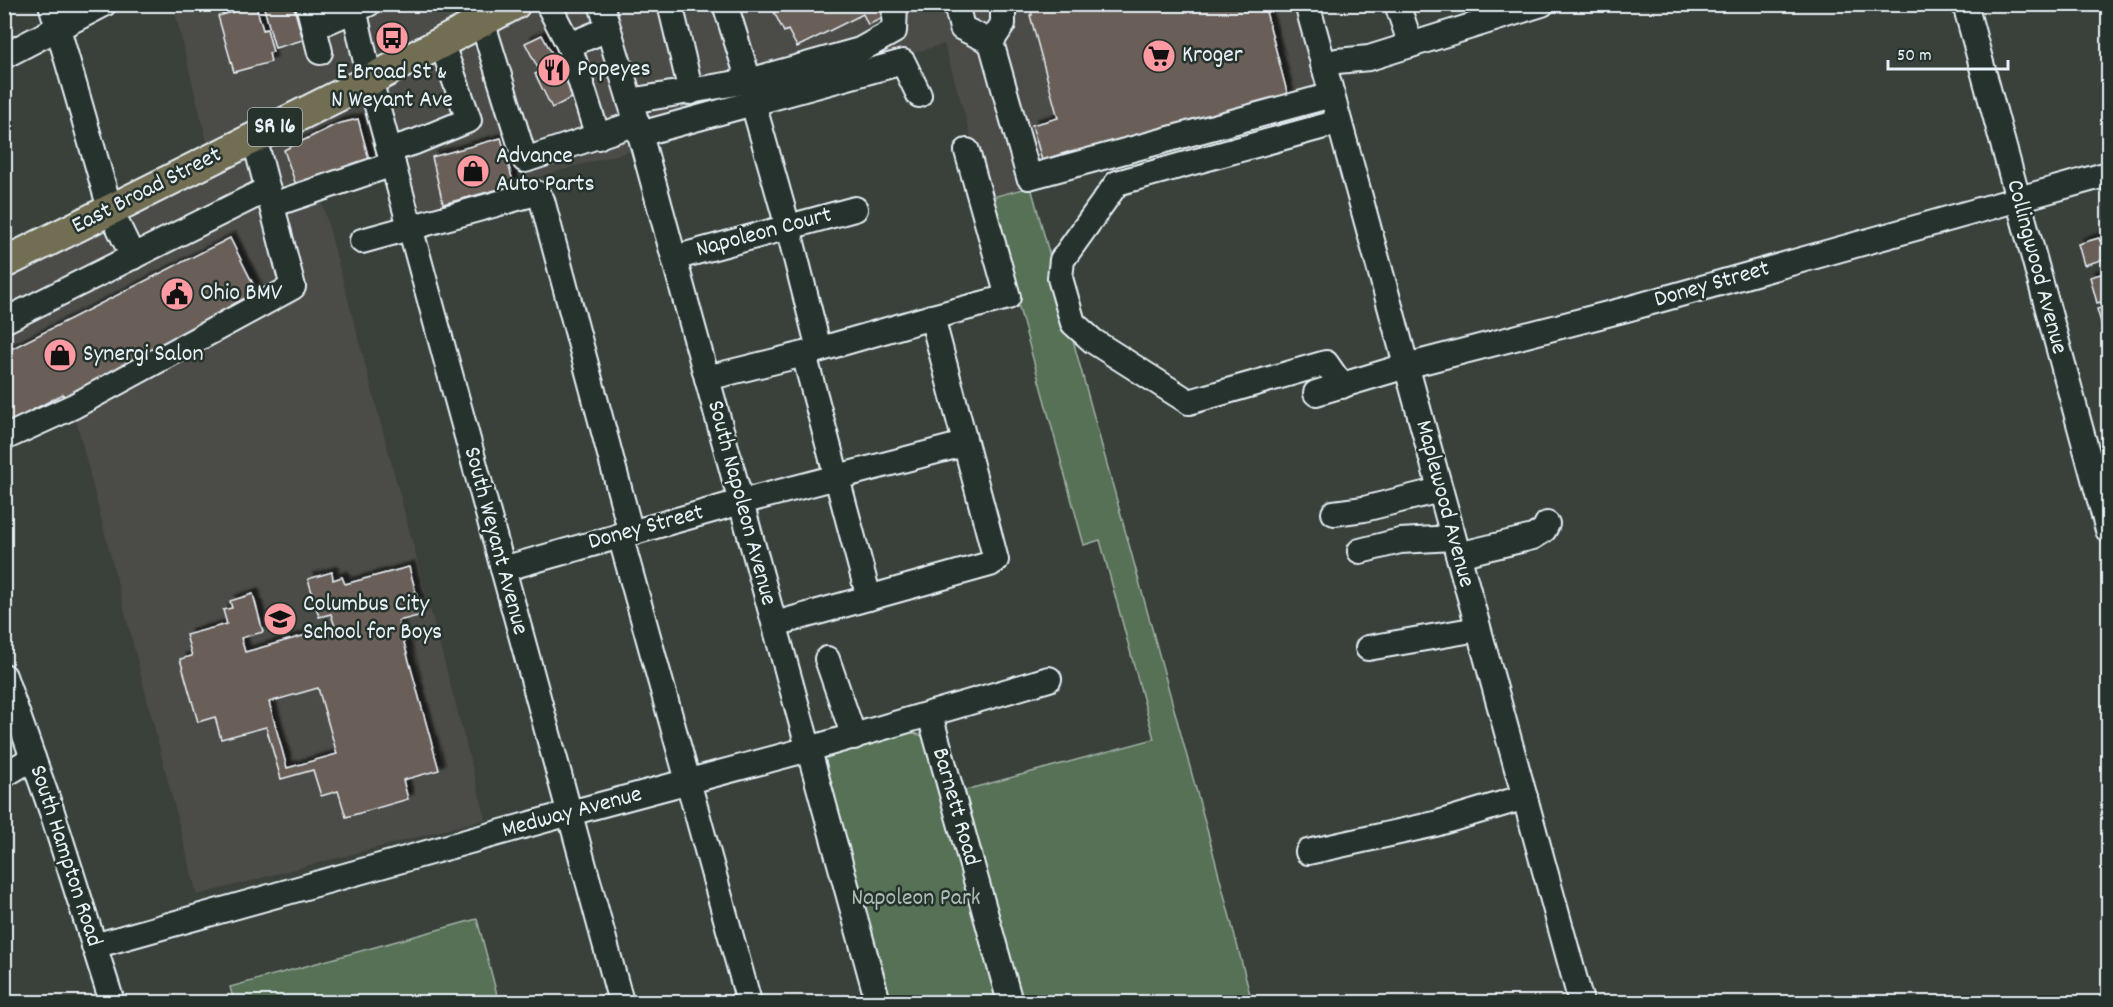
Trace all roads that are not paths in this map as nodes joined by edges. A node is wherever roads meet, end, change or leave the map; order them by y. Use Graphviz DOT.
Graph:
graph roads {
  1 [pos="51,4"];
  2 [pos="104,4"];
  3 [pos="515,4"];
  4 [pos="548,4"];
  5 [pos="601,4"];
  6 [pos="670,4"];
  7 [pos="725,4"];
  8 [pos="895,4"];
  9 [pos="956,4"];
  10 [pos="1003,4"];
  11 [pos="1307,4"];
  12 [pos="1397,4"];
  13 [pos="1542,4"];
  14 [pos="1965,4"];
  15 [pos="358,6"];
  16 [pos="312,16"];
  17 [pos="482,21"];
  18 [pos="58,29"];
  19 [pos="608,29"];
  20 [pos="441,42"];
  21 [pos="991,42"];
  22 [pos="568,45"];
  23 [pos="1411,45"];
  24 [pos="320,52"];
  25 [pos="4,56"];
  26 [pos="1323,65"];
  27 [pos="370,80"];
  28 [pos="691,92"];
  29 [pos="751,92"];
  30 [pos="919,94"];
  31 [pos="1332,95"];
  32 [pos="636,119"];
  33 [pos="1339,122"];
  34 [pos="254,137"];
  35 [pos="598,137"];
  36 [pos="967,150"];
  37 [pos="391,157"];
  38 [pos="2109,174"];
  39 [pos="270,197"];
  40 [pos="2018,199"];
  41 [pos="855,208"];
  42 [pos="110,209"];
  43 [pos="788,227"];
  44 [pos="410,228"];
  45 [pos="362,242"];
  46 [pos="134,257"];
  47 [pos="674,258"];
  48 [pos="4,263"];
  49 [pos="932,317"];
  50 [pos="4,321"];
  51 [pos="812,352"];
  52 [pos="1406,366"];
  53 [pos="707,378"];
  54 [pos="1342,386"];
  55 [pos="1316,393"];
  56 [pos="4,438"];
  57 [pos="964,444"];
  58 [pos="837,478"];
  59 [pos="1440,490"];
  60 [pos="741,502"];
  61 [pos="1334,513"];
  62 [pos="1547,524"];
  63 [pos="2109,530"];
  64 [pos="625,534"];
  65 [pos="1455,546"];
  66 [pos="1360,551"];
  67 [pos="502,569"];
  68 [pos="869,598"];
  69 [pos="775,624"];
  70 [pos="1478,629"];
  71 [pos="1368,648"];
  72 [pos="827,659"];
  73 [pos="4,676"];
  74 [pos="1049,679"];
  75 [pos="930,715"];
  76 [pos="854,737"];
  77 [pos="809,749"];
  78 [pos="33,758"];
  79 [pos="4,775"];
  80 [pos="689,781"];
  81 [pos="1525,797"];
  82 [pos="570,813"];
  83 [pos="1308,852"];
  84 [pos="94,946"];
  85 [pos="112,1002"];
  86 [pos="621,1002"];
  87 [pos="749,1002"];
  88 [pos="878,1002"];
  89 [pos="1010,1002"];
  90 [pos="1581,1002"];
  1 -- 18 [label="street"];
  2 -- 18 [label="street"];
  3 -- 17 [label="main road, East Broad Street / SR 16"];
  4 -- 22 [label="street"];
  5 -- 19 [label="street, South Napoleon Avenue"];
  6 -- 28 [label="street"];
  7 -- 29 [label="street"];
  8 -- 29 [label="street"];
  9 -- 21 [label="street"];
  10 -- 21 [label="street"];
  11 -- 26 [label="street, Maplewood Avenue"];
  12 -- 23 [label="street"];
  13 -- 23 [label="street"];
  14 -- 40 [label="street, Collingwood Avenue"];
  15 -- 16 [label="street"];
  15 -- 27 [label="street, South Weyant Avenue"];
  16 -- 24 [label="street"];
  17 -- 20 [label="main road, East Broad Street / SR 16"];
  17 -- 35 [label="street"];
  18 -- 25 [label="street"];
  18 -- 42 [label="street"];
  19 -- 22 [label="street"];
  19 -- 32 [label="street, South Napoleon Avenue"];
  20 -- 27 [label="main road, East Broad Street / SR 16"];
  20 -- 37 [label="street"];
  21 -- 31 [label="street"];
  22 -- 35 [label="street"];
  23 -- 26 [label="street"];
  26 -- 31 [label="street, Maplewood Avenue"];
  27 -- 34 [label="main road, East Broad Street / SR 16"];
  27 -- 37 [label="street, South Weyant Avenue"];
  28 -- 29 [label="street"];
  28 -- 32 [label="street"];
  29 -- 30 [label="street"];
  29 -- 32 [label="street"];
  29 -- 43 [label="street"];
  31 -- 33 [label="street, Maplewood Avenue"];
  32 -- 35 [label="street"];
  32 -- 47 [label="street, South Napoleon Avenue"];
  33 -- 52 [label="street, Maplewood Avenue"];
  33 -- 54 [label="street"];
  34 -- 39 [label="street"];
  34 -- 42 [label="main road, East Broad Street / SR 16"];
  36 -- 49 [label="street"];
  37 -- 39 [label="street"];
  37 -- 44 [label="street, South Weyant Avenue"];
  38 -- 40 [label="street, Doney Street"];
  39 -- 46 [label="street"];
  39 -- 56 [label="street"];
  40 -- 52 [label="street, Doney Street"];
  40 -- 63 [label="street, Collingwood Avenue"];
  41 -- 43 [label="street, Napoleon Court"];
  42 -- 46 [label="street"];
  42 -- 48 [label="main road, East Broad Street / SR 16"];
  43 -- 47 [label="street, Napoleon Court"];
  43 -- 51 [label="street"];
  44 -- 45 [label="street"];
  44 -- 64 [label="street"];
  44 -- 67 [label="street, South Weyant Avenue"];
  46 -- 50 [label="street"];
  47 -- 53 [label="street, South Napoleon Avenue"];
  49 -- 51 [label="street"];
  49 -- 57 [label="street"];
  51 -- 53 [label="street"];
  51 -- 58 [label="street"];
  52 -- 54 [label="street, Doney Street"];
  52 -- 59 [label="street, Maplewood Avenue"];
  53 -- 60 [label="street, South Napoleon Avenue"];
  54 -- 55 [label="street, Doney Street"];
  57 -- 58 [label="street, Doney Street"];
  57 -- 68 [label="street"];
  58 -- 60 [label="street, Doney Street"];
  58 -- 68 [label="street"];
  59 -- 61 [label="street"];
  59 -- 65 [label="street, Maplewood Avenue"];
  60 -- 64 [label="street, Doney Street"];
  60 -- 69 [label="street, South Napoleon Avenue"];
  62 -- 65 [label="street"];
  64 -- 67 [label="street, Doney Street"];
  64 -- 80 [label="street"];
  65 -- 66 [label="street"];
  65 -- 70 [label="street, Maplewood Avenue"];
  67 -- 82 [label="street, South Weyant Avenue"];
  68 -- 69 [label="street"];
  69 -- 77 [label="street, South Napoleon Avenue"];
  70 -- 71 [label="street"];
  70 -- 81 [label="street, Maplewood Avenue"];
  72 -- 76 [label="street"];
  73 -- 78 [label="street, South Hampton Road"];
  74 -- 75 [label="street, Medway Avenue"];
  75 -- 76 [label="street, Medway Avenue"];
  75 -- 89 [label="street, Barnett Road"];
  76 -- 77 [label="street, Medway Avenue"];
  77 -- 80 [label="street, Medway Avenue"];
  77 -- 88 [label="street, South Napoleon Avenue"];
  78 -- 79 [label="street"];
  78 -- 84 [label="street, South Hampton Road"];
  80 -- 82 [label="street, Medway Avenue"];
  80 -- 87 [label="street"];
  81 -- 83 [label="street"];
  81 -- 90 [label="street, Maplewood Avenue"];
  82 -- 84 [label="street, Medway Avenue"];
  82 -- 86 [label="street, South Weyant Avenue"];
  84 -- 85 [label="street, South Hampton Road"];
}
